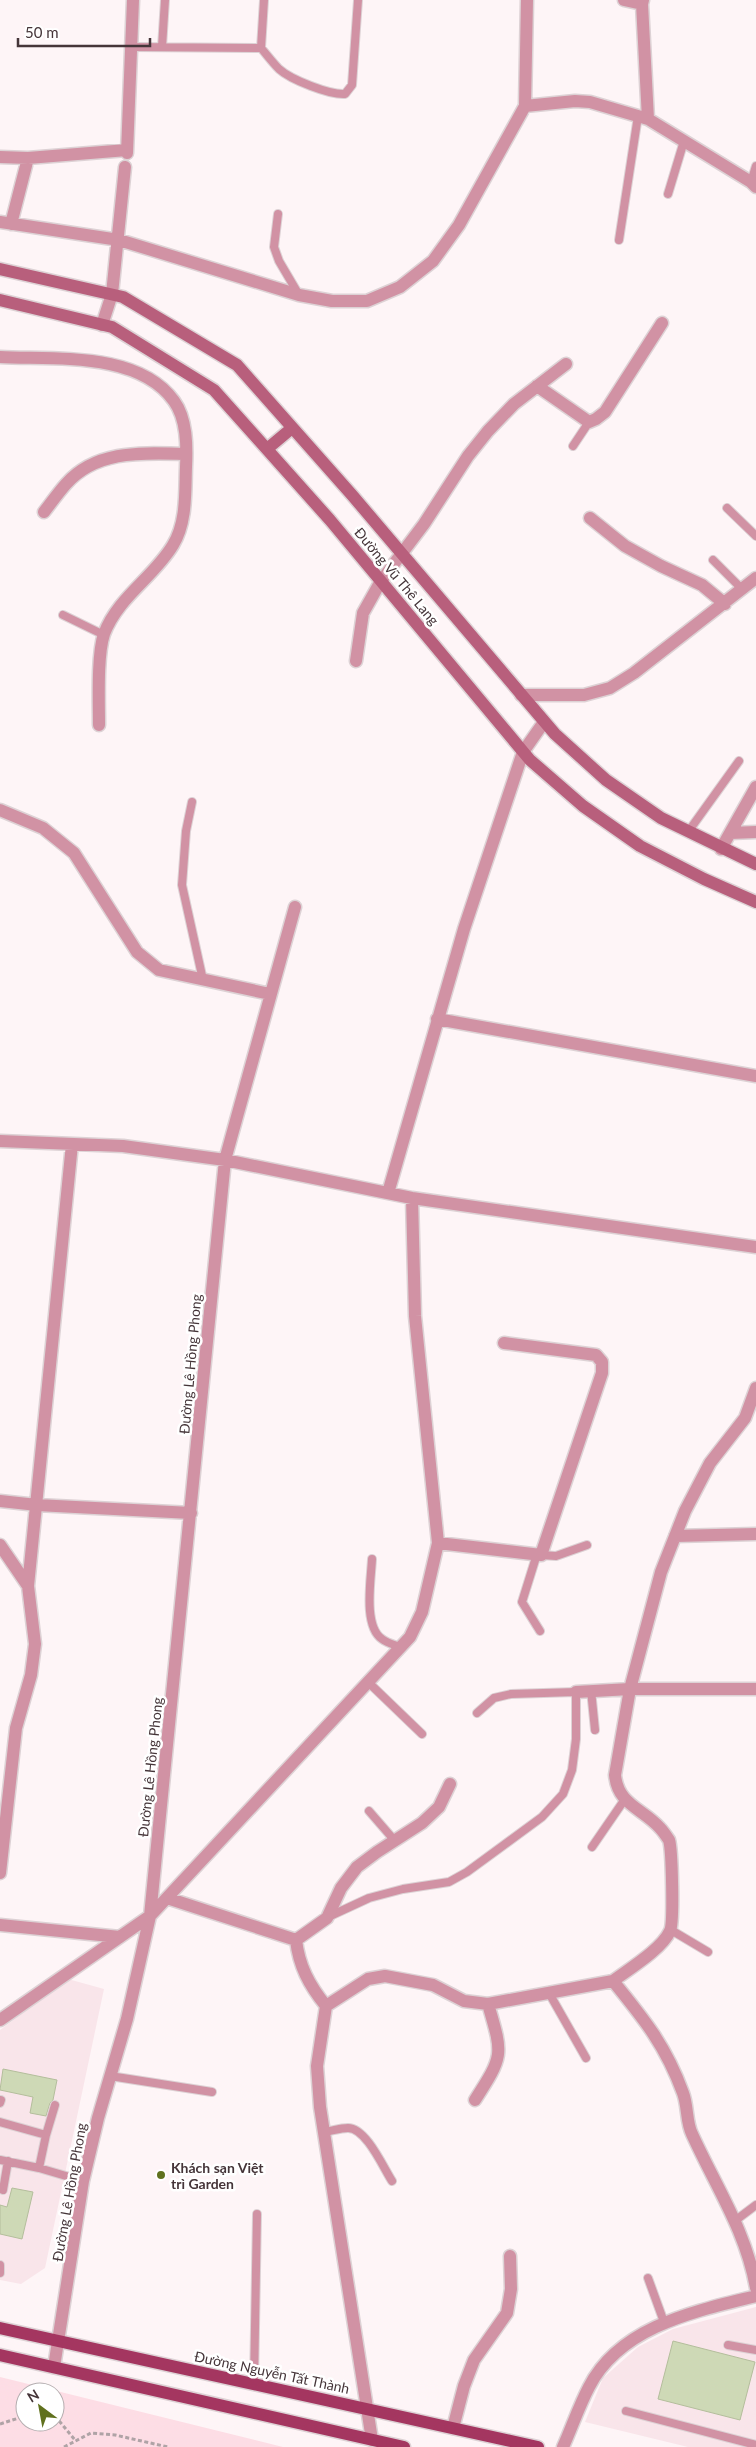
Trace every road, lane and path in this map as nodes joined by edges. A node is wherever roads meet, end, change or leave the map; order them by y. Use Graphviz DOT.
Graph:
graph roads {
  1 [pos="133,0"];
  2 [pos="165,0"];
  3 [pos="264,0"];
  4 [pos="358,0"];
  5 [pos="527,0"];
  6 [pos="624,0"];
  7 [pos="642,2"];
  8 [pos="131,47"];
  9 [pos="162,47"];
  10 [pos="261,48"];
  11 [pos="525,106"];
  12 [pos="643,118"];
  13 [pos="684,141"];
  14 [pos="0,157"];
  15 [pos="28,158"];
  16 [pos="756,166"];
  17 [pos="125,167"];
  18 [pos="754,185"];
  19 [pos="668,194"];
  20 [pos="278,214"];
  21 [pos="6,223"];
  22 [pos="119,240"];
  23 [pos="619,240"];
  24 [pos="0,269"];
  25 [pos="112,294"];
  26 [pos="299,295"];
  27 [pos="0,300"];
  28 [pos="662,323"];
  29 [pos="102,325"];
  30 [pos="0,357"];
  31 [pos="566,364"];
  32 [pos="537,386"];
  33 [pos="588,422"];
  34 [pos="292,428"];
  35 [pos="573,446"];
  36 [pos="267,449"];
  37 [pos="186,454"];
  38 [pos="727,508"];
  39 [pos="44,512"];
  40 [pos="590,518"];
  41 [pos="756,536"];
  42 [pos="402,553"];
  43 [pos="713,560"];
  44 [pos="756,578"];
  45 [pos="381,581"];
  46 [pos="743,590"];
  47 [pos="725,604"];
  48 [pos="63,615"];
  49 [pos="104,635"];
  50 [pos="356,661"];
  51 [pos="521,695"];
  52 [pos="544,722"];
  53 [pos="99,724"];
  54 [pos="524,752"];
  55 [pos="739,761"];
  56 [pos="756,788"];
  57 [pos="192,802"];
  58 [pos="0,810"];
  59 [pos="688,832"];
  60 [pos="756,832"];
  61 [pos="730,833"];
  62 [pos="721,849"];
  63 [pos="756,864"];
  64 [pos="756,902"];
  65 [pos="295,907"];
  66 [pos="203,980"];
  67 [pos="270,994"];
  68 [pos="436,1019"];
  69 [pos="756,1076"];
  70 [pos="0,1140"];
  71 [pos="72,1144"];
  72 [pos="224,1160"];
  73 [pos="388,1193"];
  74 [pos="412,1198"];
  75 [pos="756,1247"];
  76 [pos="504,1343"];
  77 [pos="756,1388"];
  78 [pos="0,1501"];
  79 [pos="37,1505"];
  80 [pos="191,1513"];
  81 [pos="756,1534"];
  82 [pos="675,1536"];
  83 [pos="438,1543"];
  84 [pos="0,1545"];
  85 [pos="586,1545"];
  86 [pos="539,1554"];
  87 [pos="372,1559"];
  88 [pos="28,1586"];
  89 [pos="540,1631"];
  90 [pos="400,1647"];
  91 [pos="368,1682"];
  92 [pos="630,1689"];
  93 [pos="756,1689"];
  94 [pos="590,1690"];
  95 [pos="576,1692"];
  96 [pos="477,1712"];
  97 [pos="595,1730"];
  98 [pos="422,1734"];
  99 [pos="450,1784"];
  100 [pos="625,1799"];
  101 [pos="369,1811"];
  102 [pos="395,1840"];
  103 [pos="592,1847"];
  104 [pos="0,1873"];
  105 [pos="168,1898"];
  106 [pos="150,1916"];
  107 [pos="327,1918"];
  108 [pos="0,1925"];
  109 [pos="671,1930"];
  110 [pos="120,1937"];
  111 [pos="296,1940"];
  112 [pos="708,1952"];
  113 [pos="613,1981"];
  114 [pos="549,1993"];
  115 [pos="488,2004"];
  116 [pos="326,2006"];
  117 [pos="0,2020"];
  118 [pos="586,2058"];
  119 [pos="110,2076"];
  120 [pos="212,2092"];
  121 [pos="475,2100"];
  122 [pos="55,2105"];
  123 [pos="0,2122"];
  124 [pos="324,2132"];
  125 [pos="46,2135"];
  126 [pos="4,2160"];
  127 [pos="39,2168"];
  128 [pos="83,2181"];
  129 [pos="392,2181"];
  130 [pos="3,2190"];
  131 [pos="756,2205"];
  132 [pos="257,2214"];
  133 [pos="736,2220"];
  134 [pos="510,2256"];
  135 [pos="0,2266"];
  136 [pos="0,2273"];
  137 [pos="648,2278"];
  138 [pos="756,2288"];
  139 [pos="756,2296"];
  140 [pos="664,2322"];
  141 [pos="0,2328"];
  142 [pos="59,2341"];
  143 [pos="728,2345"];
  144 [pos="756,2350"];
  145 [pos="0,2355"];
  146 [pos="54,2367"];
  147 [pos="254,2384"];
  148 [pos="368,2409"];
  149 [pos="626,2410"];
  150 [pos="15,2419"];
  151 [pos="0,2424"];
  152 [pos="65,2427"];
  153 [pos="453,2428"];
  154 [pos="76,2440"];
  155 [pos="372,2440"];
  156 [pos="756,2445"];
  157 [pos="64,2447"];
  158 [pos="168,2447"];
  159 [pos="404,2447"];
  160 [pos="538,2447"];
  161 [pos="564,2447"];
  1 -- 8 [label="street"];
  2 -- 9 [label="lane"];
  3 -- 10 [label="lane"];
  4 -- 10 [label="lane"];
  5 -- 11 [label="street"];
  6 -- 7 [label="street"];
  7 -- 12 [label="street"];
  8 -- 9 [label="lane"];
  8 -- 15 [label="street"];
  9 -- 10 [label="lane"];
  11 -- 12 [label="street"];
  11 -- 26 [label="street"];
  12 -- 13 [label="street"];
  12 -- 23 [label="lane"];
  13 -- 18 [label="street"];
  13 -- 19 [label="lane"];
  14 -- 15 [label="street"];
  15 -- 21 [label="street"];
  16 -- 18 [label="lane"];
  17 -- 22 [label="street"];
  20 -- 26 [label="lane"];
  21 -- 22 [label="street"];
  22 -- 25 [label="street"];
  22 -- 26 [label="street"];
  24 -- 25 [label="street, Đường Vũ Thê Lang"];
  25 -- 29 [label="street"];
  25 -- 34 [label="street, Đường Vũ Thê Lang"];
  27 -- 29 [label="street, Đường Vũ Thê Lang"];
  28 -- 33 [label="street"];
  29 -- 36 [label="street, Đường Vũ Thê Lang"];
  30 -- 37 [label="street"];
  31 -- 32 [label="street"];
  32 -- 33 [label="street"];
  32 -- 42 [label="street"];
  33 -- 35 [label="lane"];
  34 -- 36 [label="street"];
  34 -- 42 [label="street, Đường Vũ Thê Lang"];
  36 -- 45 [label="street, Đường Vũ Thê Lang"];
  37 -- 39 [label="street"];
  37 -- 49 [label="street"];
  38 -- 41 [label="lane"];
  40 -- 47 [label="street"];
  42 -- 45 [label="street"];
  42 -- 51 [label="street, Đường Vũ Thê Lang"];
  43 -- 46 [label="lane"];
  44 -- 46 [label="street"];
  45 -- 50 [label="street"];
  45 -- 54 [label="street, Đường Vũ Thê Lang"];
  46 -- 47 [label="street"];
  47 -- 51 [label="street"];
  48 -- 49 [label="lane"];
  49 -- 53 [label="street"];
  51 -- 52 [label="street, Đường Vũ Thê Lang"];
  52 -- 54 [label="street"];
  52 -- 59 [label="street, Đường Vũ Thê Lang"];
  54 -- 64 [label="street, Đường Vũ Thê Lang"];
  54 -- 68 [label="street"];
  55 -- 59 [label="lane"];
  56 -- 61 [label="street"];
  57 -- 66 [label="lane"];
  58 -- 66 [label="street"];
  59 -- 62 [label="street, Đường Vũ Thê Lang"];
  60 -- 61 [label="street"];
  61 -- 62 [label="street"];
  62 -- 63 [label="street, Đường Vũ Thê Lang"];
  65 -- 67 [label="street, Đường Lê Hồng Phong"];
  66 -- 67 [label="street"];
  67 -- 72 [label="street, Đường Lê Hồng Phong"];
  68 -- 69 [label="street"];
  68 -- 73 [label="street"];
  70 -- 71 [label="street"];
  71 -- 72 [label="street"];
  71 -- 79 [label="street"];
  72 -- 73 [label="street"];
  72 -- 80 [label="street, Đường Lê Hồng Phong"];
  73 -- 74 [label="street"];
  74 -- 75 [label="street"];
  74 -- 83 [label="street"];
  76 -- 86 [label="street"];
  77 -- 82 [label="street"];
  78 -- 79 [label="street"];
  79 -- 80 [label="street"];
  79 -- 88 [label="street"];
  80 -- 106 [label="street, Đường Lê Hồng Phong"];
  81 -- 82 [label="street"];
  82 -- 92 [label="street"];
  83 -- 86 [label="street"];
  83 -- 90 [label="street"];
  84 -- 88 [label="street"];
  85 -- 86 [label="lane"];
  86 -- 89 [label="lane"];
  87 -- 90 [label="lane"];
  88 -- 104 [label="street"];
  90 -- 91 [label="street"];
  91 -- 98 [label="lane"];
  91 -- 105 [label="street"];
  92 -- 93 [label="street"];
  92 -- 94 [label="street"];
  92 -- 100 [label="street"];
  94 -- 95 [label="street"];
  94 -- 97 [label="lane"];
  95 -- 96 [label="lane"];
  95 -- 107 [label="lane"];
  99 -- 102 [label="street"];
  100 -- 103 [label="lane"];
  100 -- 109 [label="street"];
  101 -- 102 [label="lane"];
  102 -- 107 [label="street"];
  105 -- 106 [label="street"];
  105 -- 111 [label="street"];
  106 -- 110 [label="street"];
  106 -- 119 [label="street, Đường Lê Hồng Phong"];
  107 -- 111 [label="street"];
  108 -- 110 [label="street"];
  109 -- 112 [label="lane"];
  109 -- 113 [label="street"];
  110 -- 117 [label="street"];
  111 -- 116 [label="street"];
  113 -- 114 [label="street"];
  113 -- 133 [label="street"];
  114 -- 115 [label="street"];
  114 -- 118 [label="lane"];
  115 -- 116 [label="street"];
  115 -- 121 [label="street"];
  116 -- 124 [label="street"];
  119 -- 120 [label="lane"];
  119 -- 128 [label="street, Đường Lê Hồng Phong"];
  122 -- 125 [label="lane"];
  123 -- 125 [label="lane"];
  124 -- 129 [label="lane"];
  124 -- 148 [label="street"];
  125 -- 127 [label="lane"];
  126 -- 127 [label="lane"];
  126 -- 130 [label="lane"];
  127 -- 128 [label="lane"];
  128 -- 142 [label="street, Đường Lê Hồng Phong"];
  131 -- 133 [label="lane"];
  132 -- 147 [label="lane"];
  133 -- 138 [label="street"];
  134 -- 153 [label="street"];
  135 -- 136 [label="lane"];
  137 -- 140 [label="lane"];
  139 -- 140 [label="street"];
  140 -- 161 [label="street"];
  141 -- 142 [label="main road, Đường Nguyễn Tất Thành"];
  142 -- 146 [label="street, Đường Lê Hồng Phong"];
  142 -- 147 [label="main road, Đường Nguyễn Tất Thành"];
  143 -- 144 [label="lane"];
  145 -- 146 [label="main road"];
  146 -- 155 [label="main road"];
  147 -- 148 [label="main road, Đường Nguyễn Tất Thành"];
  148 -- 153 [label="main road, Đường Nguyễn Tất Thành"];
  148 -- 155 [label="street"];
  149 -- 156 [label="lane"];
  150 -- 151 [label="path"];
  152 -- 154 [label="path"];
  153 -- 160 [label="main road, Đường Nguyễn Tất Thành"];
  154 -- 157 [label="path"];
  154 -- 158 [label="path"];
  155 -- 159 [label="main road"];
}
